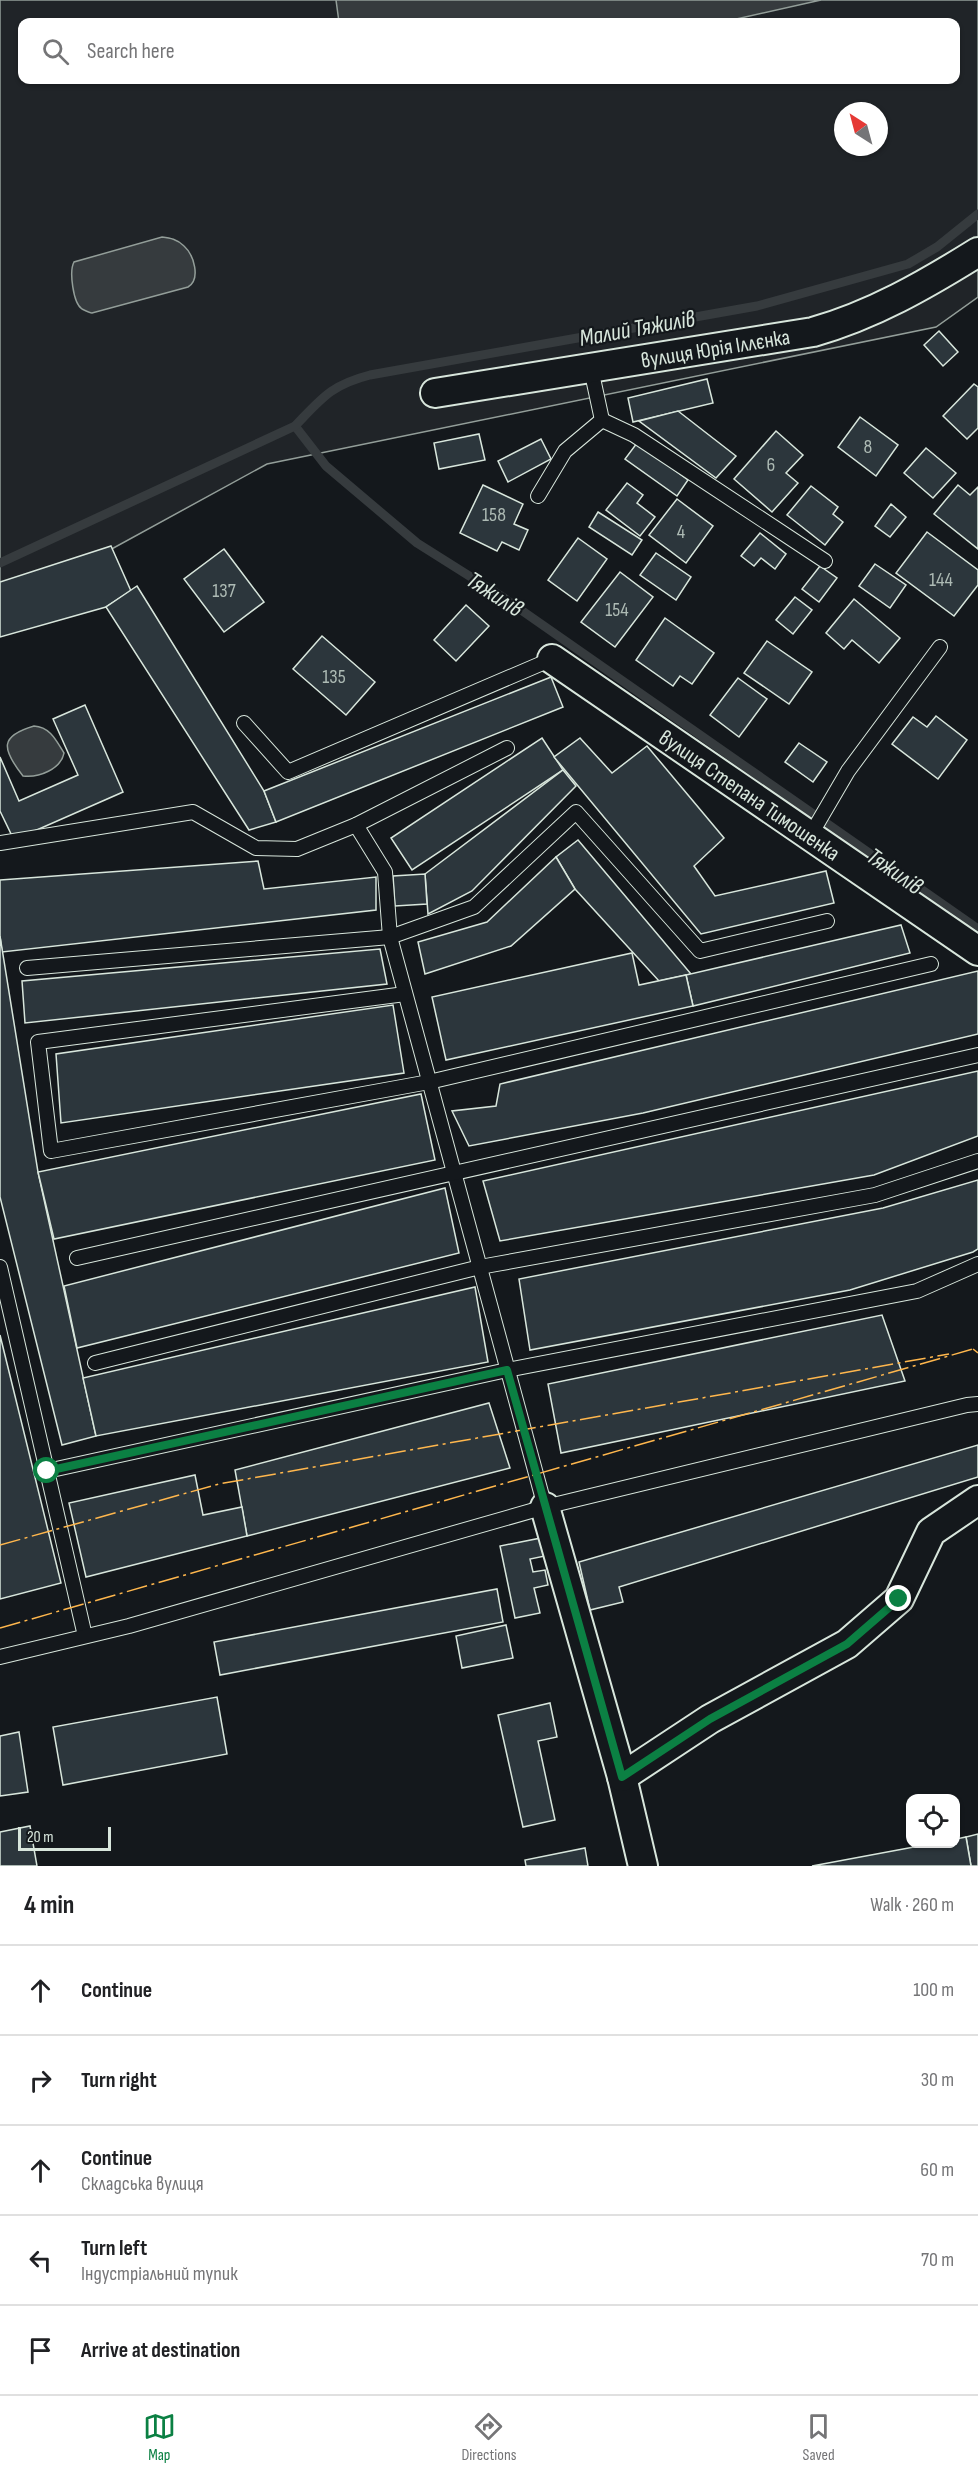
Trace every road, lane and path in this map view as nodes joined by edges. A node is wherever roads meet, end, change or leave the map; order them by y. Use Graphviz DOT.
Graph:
graph roads {
  1 [pos="978,252"];
  2 [pos="591,369"];
  3 [pos="435,393"];
  4 [pos="602,420"];
  5 [pos="538,496"];
  6 [pos="825,561"];
  7 [pos="940,647"];
  8 [pos="552,659"];
  9 [pos="244,723"];
  10 [pos="507,748"];
  11 [pos="356,825"];
  12 [pos="814,830"];
  13 [pos="0,843"];
  14 [pos="826,921"];
  15 [pos="390,937"];
  16 [pos="978,951"];
  17 [pos="931,964"];
  18 [pos="27,968"];
  19 [pos="405,994"];
  20 [pos="978,1055"];
  21 [pos="429,1082"];
  22 [pos="978,1161"];
  23 [pos="454,1172"];
  24 [pos="77,1257"];
  25 [pos="978,1264"];
  26 [pos="0,1267"];
  27 [pos="480,1267"];
  28 [pos="95,1363"];
  29 [pos="507,1370"];
  30 [pos="978,1404"];
  31 [pos="47,1471"];
  32 [pos="978,1500"];
  33 [pos="545,1507"];
  34 [pos="85,1636"];
  35 [pos="0,1656"];
  36 [pos="622,1777"];
  37 [pos="643,1866"];
  1 -- 2 [label="street, вулиця Юрія Іллєнка"];
  2 -- 3 [label="street, вулиця Юрія Іллєнка"];
  2 -- 4 [label="lane"];
  4 -- 5 [label="lane"];
  4 -- 6 [label="lane"];
  7 -- 12 [label="lane"];
  8 -- 9 [label="lane"];
  8 -- 12 [label="street, вулиця Степана Тимошенка"];
  10 -- 11 [label="lane"];
  11 -- 13 [label="lane"];
  11 -- 15 [label="lane"];
  12 -- 16 [label="street, вулиця Степана Тимошенка"];
  14 -- 15 [label="lane"];
  15 -- 18 [label="lane"];
  15 -- 19 [label="lane"];
  17 -- 21 [label="lane"];
  19 -- 21 [label="lane"];
  19 -- 21 [label="lane"];
  20 -- 23 [label="lane"];
  21 -- 23 [label="lane"];
  22 -- 27 [label="lane"];
  23 -- 24 [label="lane"];
  23 -- 27 [label="lane"];
  25 -- 29 [label="lane"];
  26 -- 31 [label="lane"];
  27 -- 28 [label="lane"];
  27 -- 29 [label="lane"];
  29 -- 31 [label="lane"];
  29 -- 33 [label="lane"];
  30 -- 33 [label="lane"];
  31 -- 34 [label="lane"];
  32 -- 36 [label="street"];
  33 -- 34 [label="lane"];
  33 -- 36 [label="street"];
  34 -- 35 [label="lane"];
  36 -- 37 [label="street"];
}
